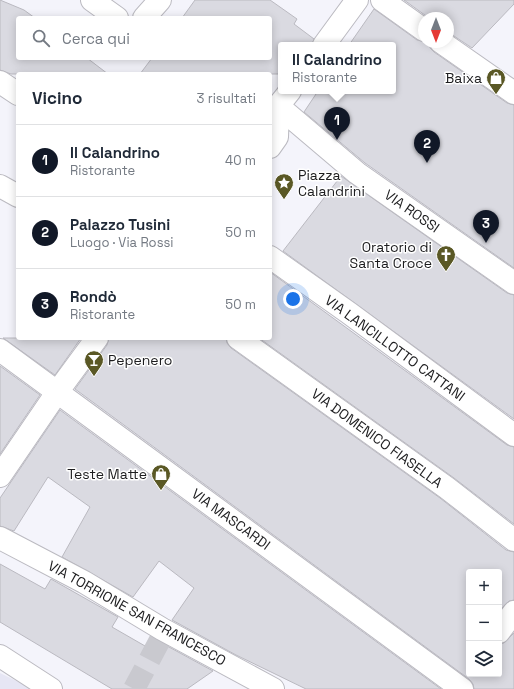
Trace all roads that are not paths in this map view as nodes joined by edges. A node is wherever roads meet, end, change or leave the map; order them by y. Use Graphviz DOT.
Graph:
graph roads {
  1 [pos="92,0"];
  2 [pos="160,0"];
  3 [pos="357,0"];
  4 [pos="382,0"];
  5 [pos="114,16"];
  6 [pos="146,16"];
  7 [pos="418,26"];
  8 [pos="326,42"];
  9 [pos="450,48"];
  10 [pos="0,82"];
  11 [pos="16,93"];
  12 [pos="514,93"];
  13 [pos="283,100"];
  14 [pos="272,144"];
  15 [pos="0,186"];
  16 [pos="16,195"];
  17 [pos="273,259"];
  18 [pos="514,283"];
  19 [pos="96,340"];
  20 [pos="241,340"];
  21 [pos="0,350"];
  22 [pos="58,391"];
  23 [pos="514,435"];
  24 [pos="0,476"];
  25 [pos="0,538"];
  26 [pos="514,540"];
  27 [pos="514,612"];
  28 [pos="502,628"];
  29 [pos="0,656"];
  30 [pos="463,682"];
  31 [pos="52,689"];
  32 [pos="273,689"];
  1 -- 5 [label="street"];
  2 -- 6 [label="street"];
  3 -- 8 [label="street"];
  4 -- 7 [label="street"];
  9 -- 12 [label="street"];
  10 -- 11 [label="street"];
  13 -- 14 [label="street"];
  13 -- 18 [label="street, VIA ROSSI"];
  15 -- 16 [label="street"];
  17 -- 23 [label="street, VIA LANCILLOTTO CATTANI"];
  19 -- 22 [label="street"];
  20 -- 26 [label="street, VIA DOMENICO FIASELLA"];
  21 -- 22 [label="street, VIA MASCARDI"];
  22 -- 24 [label="street"];
  22 -- 30 [label="street, VIA MASCARDI"];
  25 -- 32 [label="street, VIA TORRIONE SAN FRANCESCO"];
  27 -- 28 [label="street"];
  29 -- 31 [label="street"];
}
